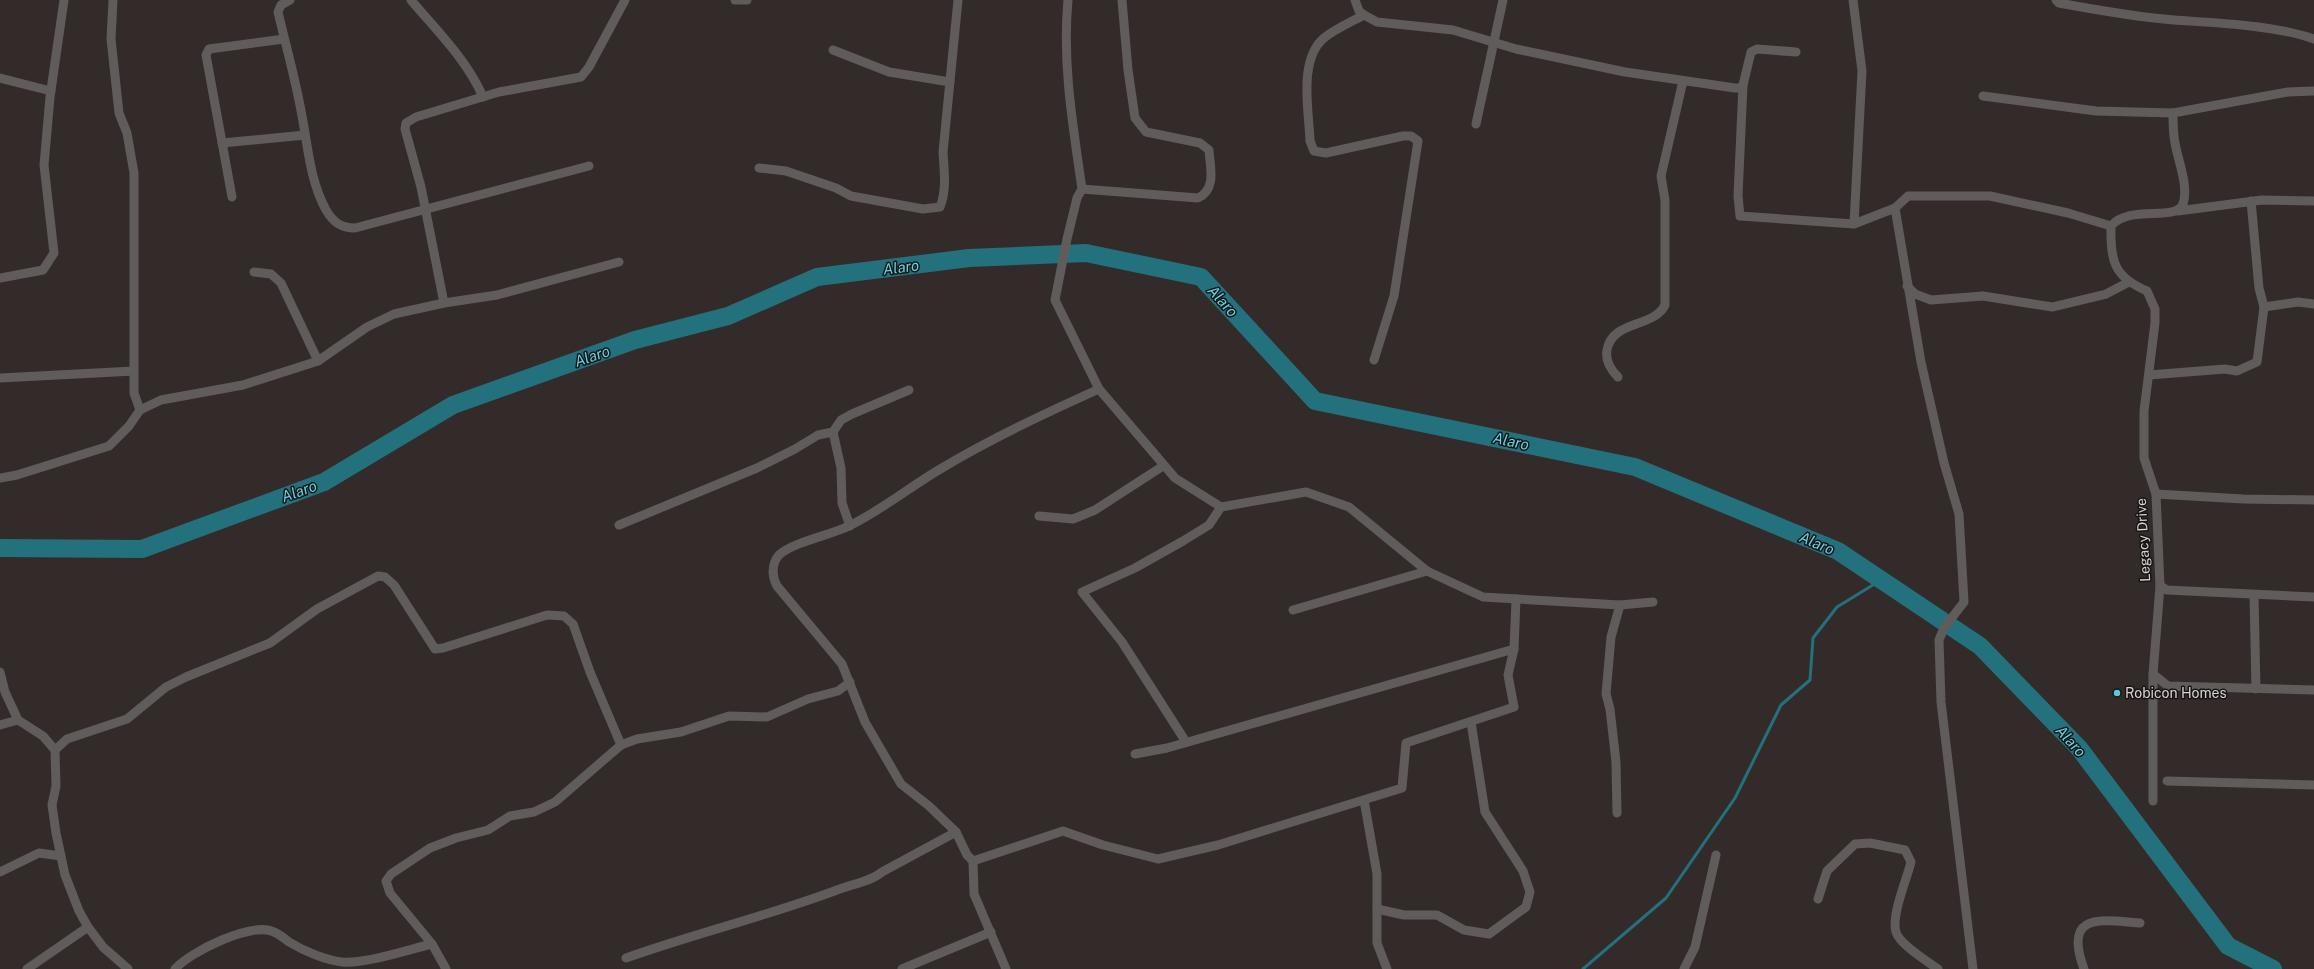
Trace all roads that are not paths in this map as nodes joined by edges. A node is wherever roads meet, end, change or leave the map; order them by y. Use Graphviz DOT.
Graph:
graph roads {
  1 [pos="64,0"];
  2 [pos="113,0"];
  3 [pos="290,0"];
  4 [pos="411,0"];
  5 [pos="625,0"];
  6 [pos="735,0"];
  7 [pos="747,0"];
  8 [pos="958,0"];
  9 [pos="1068,0"];
  10 [pos="1122,0"];
  11 [pos="1355,0"];
  12 [pos="1503,0"];
  13 [pos="1853,0"];
  14 [pos="2056,0"];
  15 [pos="1364,15"];
  16 [pos="2314,38"];
  17 [pos="284,39"];
  18 [pos="1493,42"];
  19 [pos="832,50"];
  20 [pos="1796,52"];
  21 [pos="0,78"];
  22 [pos="1683,81"];
  23 [pos="950,82"];
  24 [pos="1743,85"];
  25 [pos="51,91"];
  26 [pos="2314,91"];
  27 [pos="1983,96"];
  28 [pos="483,97"];
  29 [pos="2173,113"];
  30 [pos="1476,124"];
  31 [pos="305,135"];
  32 [pos="222,143"];
  33 [pos="589,166"];
  34 [pos="759,168"];
  35 [pos="1082,189"];
  36 [pos="232,196"];
  37 [pos="2251,201"];
  38 [pos="2314,201"];
  39 [pos="424,208"];
  40 [pos="1895,208"];
  41 [pos="2178,211"];
  42 [pos="1854,224"];
  43 [pos="2111,226"];
  44 [pos="619,262"];
  45 [pos="254,272"];
  46 [pos="0,278"];
  47 [pos="2129,282"];
  48 [pos="1907,286"];
  49 [pos="444,303"];
  50 [pos="2314,304"];
  51 [pos="2264,307"];
  52 [pos="1374,360"];
  53 [pos="318,361"];
  54 [pos="134,372"];
  55 [pos="2149,375"];
  56 [pos="1618,377"];
  57 [pos="0,378"];
  58 [pos="1099,389"];
  59 [pos="909,390"];
  60 [pos="140,410"];
  61 [pos="832,432"];
  62 [pos="1164,466"];
  63 [pos="0,478"];
  64 [pos="2156,494"];
  65 [pos="2314,500"];
  66 [pos="1221,507"];
  67 [pos="1039,516"];
  68 [pos="619,525"];
  69 [pos="850,526"];
  70 [pos="1427,571"];
  71 [pos="2160,586"];
  72 [pos="2254,595"];
  73 [pos="2314,597"];
  74 [pos="1516,599"];
  75 [pos="1653,602"];
  76 [pos="1620,605"];
  77 [pos="1293,610"];
  78 [pos="1514,649"];
  79 [pos="0,672"];
  80 [pos="2153,674"];
  81 [pos="850,682"];
  82 [pos="2256,689"];
  83 [pos="2314,690"];
  84 [pos="18,720"];
  85 [pos="1472,722"];
  86 [pos="0,725"];
  87 [pos="1186,742"];
  88 [pos="621,745"];
  89 [pos="55,750"];
  90 [pos="1135,754"];
  91 [pos="2166,781"];
  92 [pos="2314,785"];
  93 [pos="1364,800"];
  94 [pos="2153,801"];
  95 [pos="1617,813"];
  96 [pos="956,832"];
  97 [pos="1716,855"];
  98 [pos="61,856"];
  99 [pos="973,861"];
  100 [pos="0,872"];
  101 [pos="1818,899"];
  102 [pos="1377,909"];
  103 [pos="2140,923"];
  104 [pos="88,927"];
  105 [pos="991,932"];
  106 [pos="432,944"];
  107 [pos="626,958"];
  108 [pos="354,966"];
  109 [pos="27,969"];
  110 [pos="128,969"];
  111 [pos="175,969"];
  112 [pos="446,969"];
  113 [pos="902,969"];
  114 [pos="1006,969"];
  115 [pos="1387,969"];
  116 [pos="1684,969"];
  117 [pos="1938,969"];
  118 [pos="1973,969"];
  119 [pos="2084,969"];
  1 -- 25 [label="street"];
  2 -- 54 [label="street"];
  3 -- 17 [label="street"];
  4 -- 28 [label="street"];
  5 -- 28 [label="street"];
  6 -- 7 [label="street"];
  8 -- 23 [label="street"];
  9 -- 35 [label="street"];
  10 -- 35 [label="street"];
  11 -- 15 [label="street"];
  12 -- 18 [label="street"];
  13 -- 42 [label="street"];
  14 -- 16 [label="street"];
  15 -- 18 [label="street"];
  15 -- 52 [label="street"];
  17 -- 31 [label="street"];
  17 -- 32 [label="street"];
  18 -- 22 [label="street"];
  18 -- 30 [label="street"];
  19 -- 23 [label="street"];
  20 -- 24 [label="street"];
  21 -- 25 [label="street"];
  22 -- 24 [label="street"];
  22 -- 56 [label="street"];
  23 -- 34 [label="street"];
  24 -- 42 [label="street"];
  25 -- 46 [label="street"];
  26 -- 29 [label="street"];
  27 -- 29 [label="street"];
  28 -- 39 [label="street"];
  29 -- 41 [label="street"];
  31 -- 32 [label="street"];
  31 -- 39 [label="street"];
  32 -- 36 [label="street"];
  33 -- 39 [label="street"];
  35 -- 58 [label="street"];
  37 -- 38 [label="street"];
  37 -- 41 [label="street"];
  37 -- 51 [label="street"];
  39 -- 49 [label="street"];
  40 -- 42 [label="street"];
  40 -- 43 [label="street"];
  40 -- 48 [label="street"];
  41 -- 43 [label="street"];
  43 -- 47 [label="street, Legacy Drive"];
  44 -- 49 [label="street"];
  45 -- 53 [label="street"];
  47 -- 48 [label="street"];
  47 -- 55 [label="street, Legacy Drive"];
  48 -- 118 [label="street"];
  49 -- 53 [label="street"];
  50 -- 51 [label="street"];
  51 -- 55 [label="street"];
  53 -- 60 [label="street"];
  54 -- 57 [label="street"];
  54 -- 60 [label="street"];
  55 -- 64 [label="street, Legacy Drive"];
  58 -- 62 [label="street"];
  58 -- 69 [label="street"];
  59 -- 61 [label="street"];
  60 -- 63 [label="street"];
  61 -- 68 [label="street"];
  61 -- 69 [label="street"];
  62 -- 66 [label="street"];
  62 -- 67 [label="street"];
  64 -- 65 [label="street"];
  64 -- 71 [label="street, Legacy Drive"];
  66 -- 70 [label="street"];
  66 -- 87 [label="street"];
  69 -- 81 [label="street"];
  70 -- 74 [label="street"];
  70 -- 77 [label="street"];
  71 -- 72 [label="street"];
  71 -- 80 [label="street, Legacy Drive"];
  72 -- 73 [label="street"];
  72 -- 82 [label="street"];
  74 -- 76 [label="street"];
  74 -- 78 [label="street"];
  75 -- 76 [label="street"];
  76 -- 95 [label="street"];
  78 -- 85 [label="street"];
  78 -- 87 [label="street"];
  79 -- 84 [label="street"];
  80 -- 82 [label="street"];
  80 -- 94 [label="street, Legacy Drive"];
  81 -- 88 [label="street"];
  81 -- 96 [label="street"];
  82 -- 83 [label="street"];
  84 -- 86 [label="street"];
  84 -- 89 [label="street"];
  85 -- 93 [label="street"];
  85 -- 102 [label="street"];
  87 -- 90 [label="street"];
  88 -- 89 [label="street"];
  88 -- 106 [label="street"];
  89 -- 98 [label="street"];
  91 -- 92 [label="street"];
  93 -- 99 [label="street"];
  93 -- 102 [label="street"];
  96 -- 99 [label="street"];
  96 -- 107 [label="street"];
  97 -- 116 [label="street"];
  98 -- 100 [label="street"];
  98 -- 104 [label="street"];
  99 -- 105 [label="street"];
  101 -- 117 [label="street"];
  102 -- 115 [label="street"];
  103 -- 119 [label="street"];
  104 -- 109 [label="street"];
  104 -- 110 [label="street"];
  105 -- 113 [label="street"];
  105 -- 114 [label="street"];
  106 -- 108 [label="street"];
  106 -- 112 [label="street"];
  108 -- 111 [label="street"];
}
